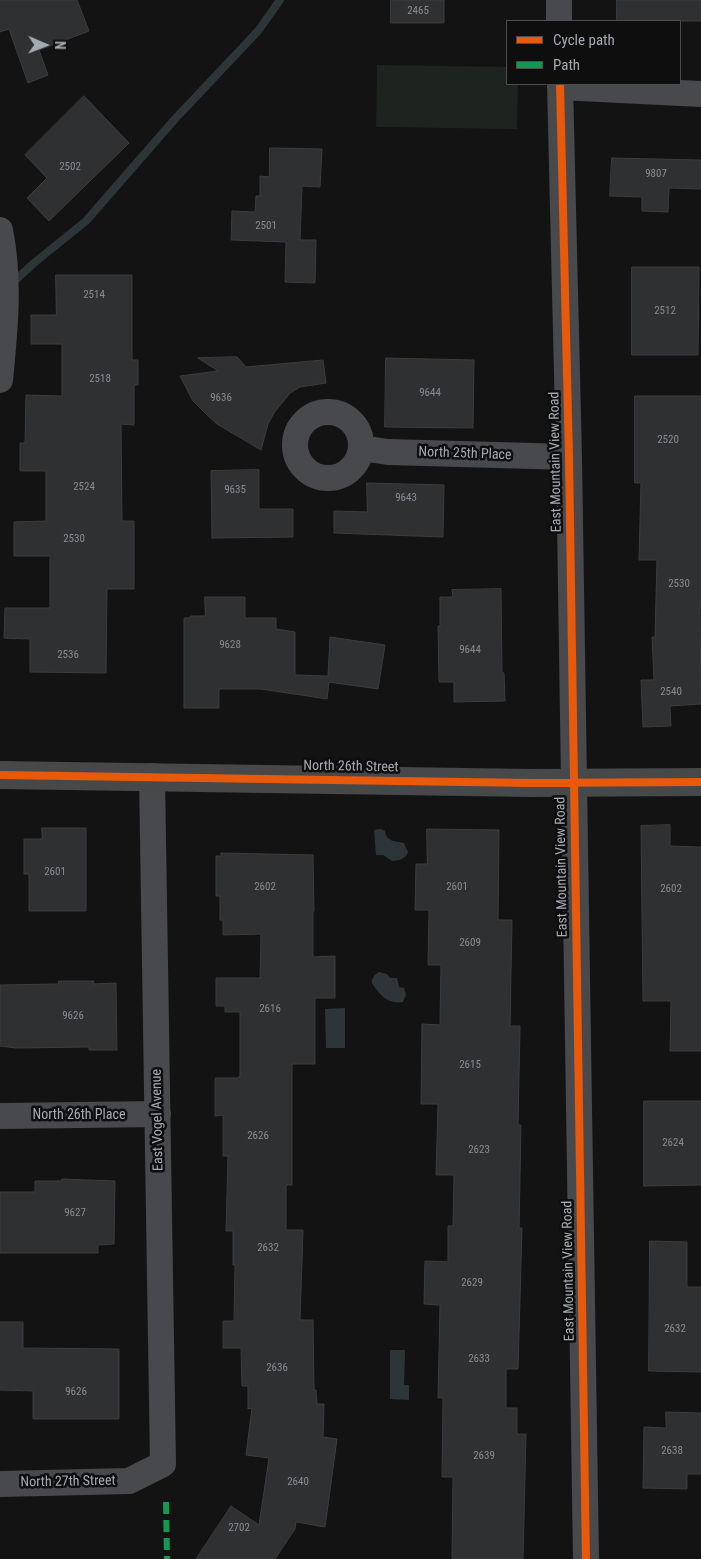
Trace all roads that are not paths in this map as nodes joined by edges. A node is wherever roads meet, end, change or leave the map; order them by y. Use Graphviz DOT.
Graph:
graph roads {
  1 [pos="559,0"];
  2 [pos="559,20"];
  3 [pos="560,85"];
  4 [pos="701,94"];
  5 [pos="0,230"];
  6 [pos="0,380"];
  7 [pos="361,448"];
  8 [pos="569,456"];
  9 [pos="0,775"];
  10 [pos="152,776"];
  11 [pos="574,782"];
  12 [pos="701,782"];
  13 [pos="158,1114"];
  14 [pos="0,1116"];
  15 [pos="163,1464"];
  16 [pos="0,1484"];
  17 [pos="586,1559"];
  1 -- 2 [label="street"];
  3 -- 4 [label="street"];
  3 -- 8 [label="street, East Mountain View Road"];
  5 -- 6 [label="street"];
  7 -- 8 [label="street, North 25th Place"];
  8 -- 11 [label="street, East Mountain View Road"];
  9 -- 10 [label="street, North 26th Street"];
  10 -- 11 [label="street, North 26th Street"];
  10 -- 13 [label="street, East Vogel Avenue"];
  11 -- 12 [label="street, North 26th Street"];
  11 -- 17 [label="street, East Mountain View Road"];
  13 -- 14 [label="street, North 26th Place"];
  13 -- 15 [label="street, East Vogel Avenue"];
  15 -- 16 [label="street, North 27th Street"];
}
